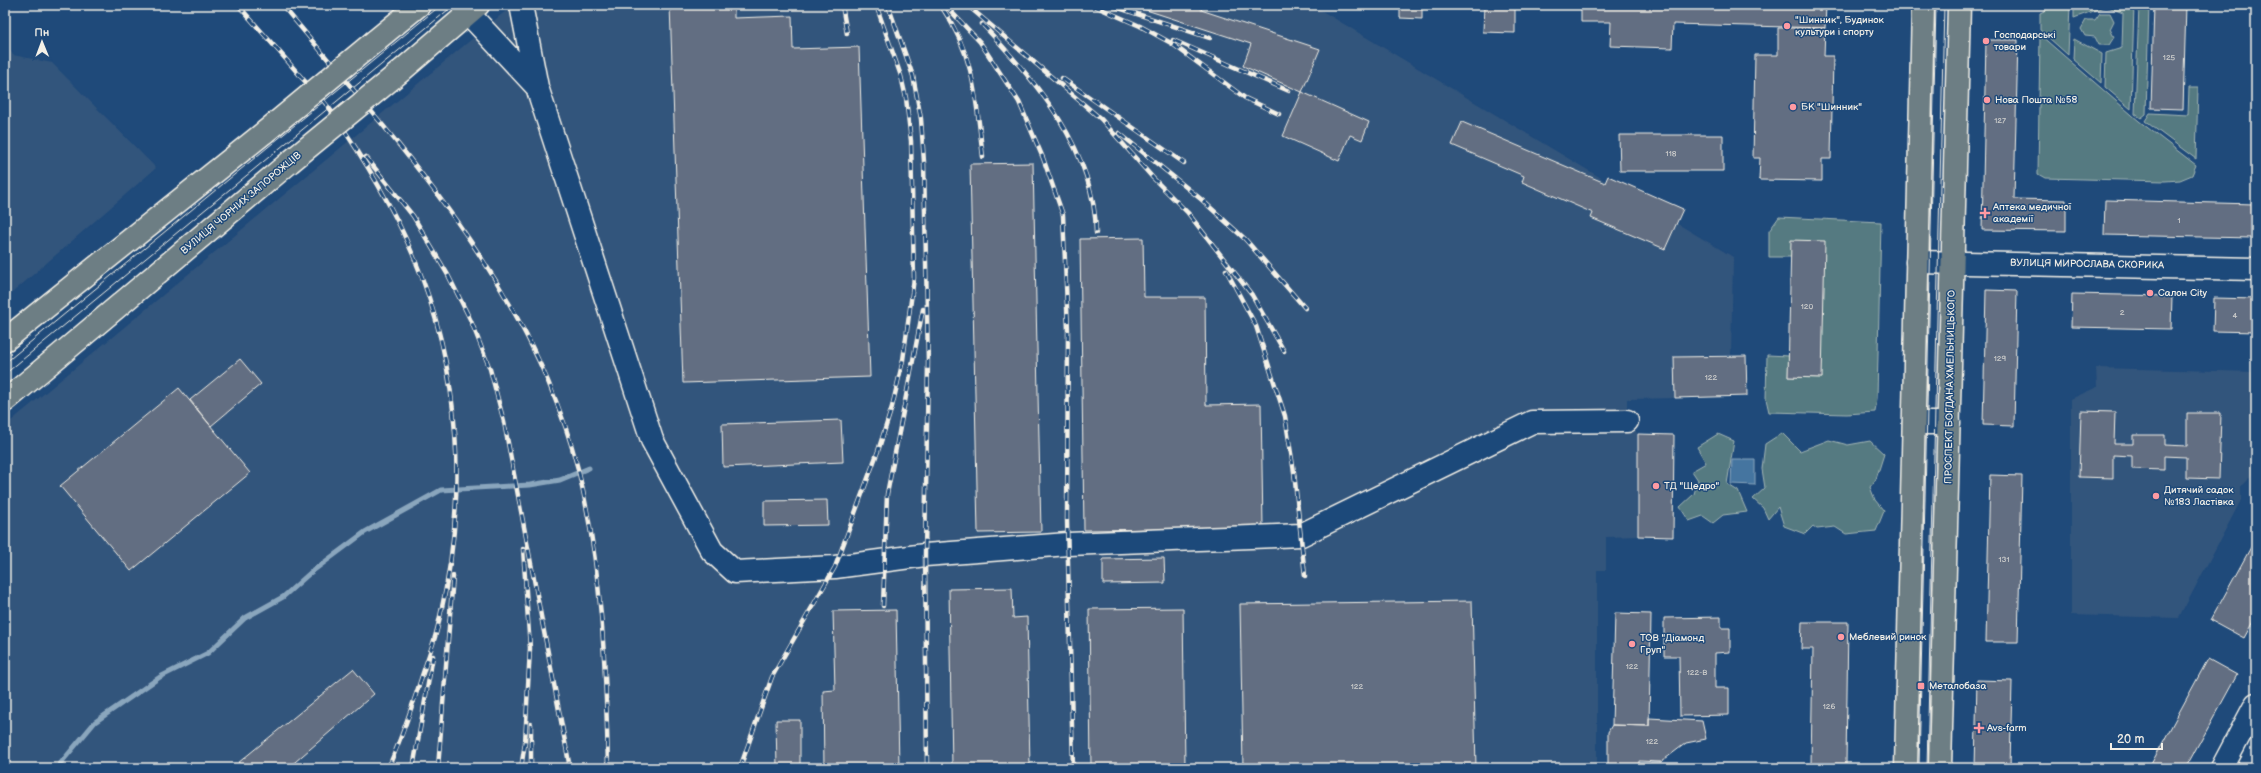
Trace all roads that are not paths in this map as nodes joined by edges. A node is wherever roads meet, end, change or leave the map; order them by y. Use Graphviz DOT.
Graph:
graph roads {
  1 [pos="419,5"];
  2 [pos="521,5"];
  3 [pos="1923,5"];
  4 [pos="1959,5"];
  5 [pos="470,8"];
  6 [pos="537,87"];
  7 [pos="1917,262"];
  8 [pos="1953,262"];
  9 [pos="2256,269"];
  10 [pos="5,340"];
  11 [pos="5,401"];
  12 [pos="1627,421"];
  13 [pos="1914,422"];
  14 [pos="1949,423"];
  15 [pos="2256,704"];
  16 [pos="1906,768"];
  17 [pos="1940,768"];
  18 [pos="2222,768"];
  1 -- 10 [label="main road, bridge"];
  2 -- 6 [label="street"];
  3 -- 7 [label="main road"];
  4 -- 8 [label="main road, ПРОСПЕКТ БОГДАНА ХМЕЛЬНИЦЬКОГО"];
  5 -- 6 [label="street"];
  5 -- 11 [label="main road, ВУЛИЦЯ ЧОРНИХ ЗАПОРОЖЦІВ, bridge"];
  6 -- 12 [label="street"];
  7 -- 8 [label="street, ВУЛИЦЯ МИРОСЛАВА СКОРИКА"];
  7 -- 13 [label="main road"];
  8 -- 9 [label="street, ВУЛИЦЯ МИРОСЛАВА СКОРИКА"];
  8 -- 14 [label="main road, ПРОСПЕКТ БОГДАНА ХМЕЛЬНИЦЬКОГО"];
  13 -- 14 [label="street"];
  13 -- 16 [label="main road"];
  14 -- 17 [label="main road, ПРОСПЕКТ БОГДАНА ХМЕЛЬНИЦЬКОГО"];
  15 -- 18 [label="street"];
}
